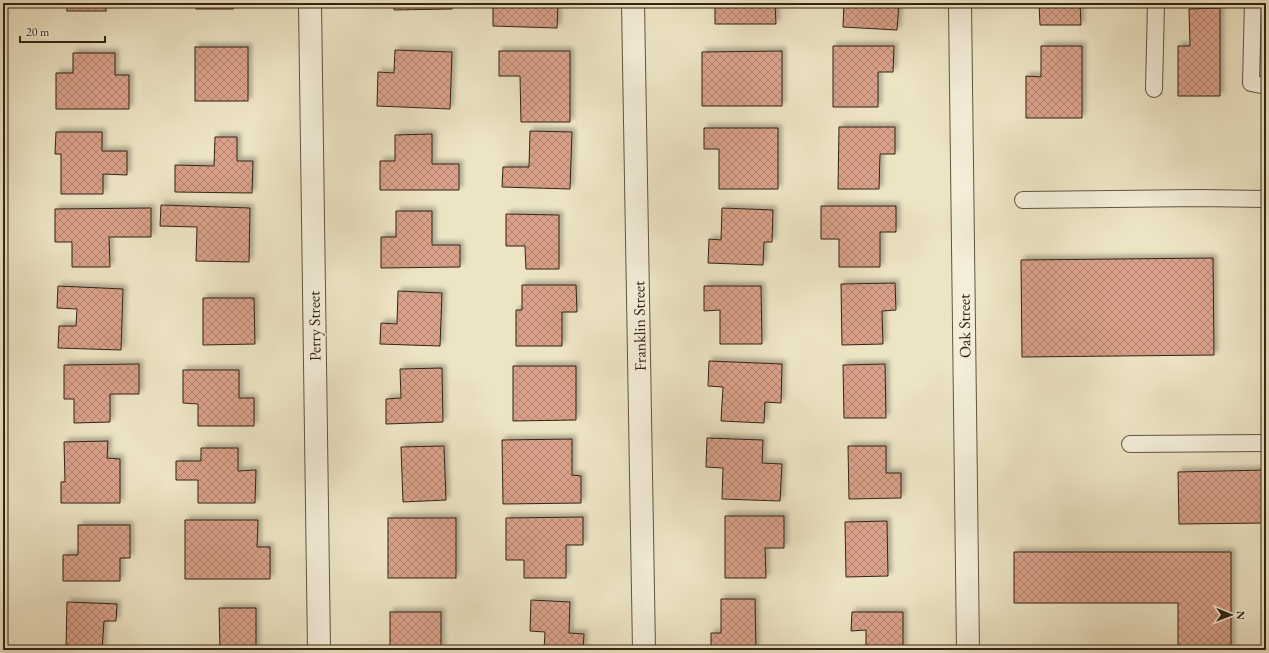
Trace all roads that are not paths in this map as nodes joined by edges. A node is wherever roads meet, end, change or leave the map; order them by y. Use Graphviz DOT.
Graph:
graph roads {
  1 [pos="310,3"];
  2 [pos="633,3"];
  3 [pos="960,3"];
  4 [pos="1156,3"];
  5 [pos="1253,3"];
  6 [pos="1266,86"];
  7 [pos="1154,89"];
  8 [pos="1266,199"];
  9 [pos="1023,200"];
  10 [pos="1266,443"];
  11 [pos="1130,444"];
  12 [pos="319,650"];
  13 [pos="644,650"];
  14 [pos="968,650"];
  1 -- 12 [label="street, Perry Street"];
  2 -- 13 [label="street, Franklin Street"];
  3 -- 14 [label="street, Oak Street"];
  4 -- 7 [label="lane"];
  5 -- 6 [label="lane"];
  8 -- 9 [label="lane"];
  10 -- 11 [label="lane"];
}
